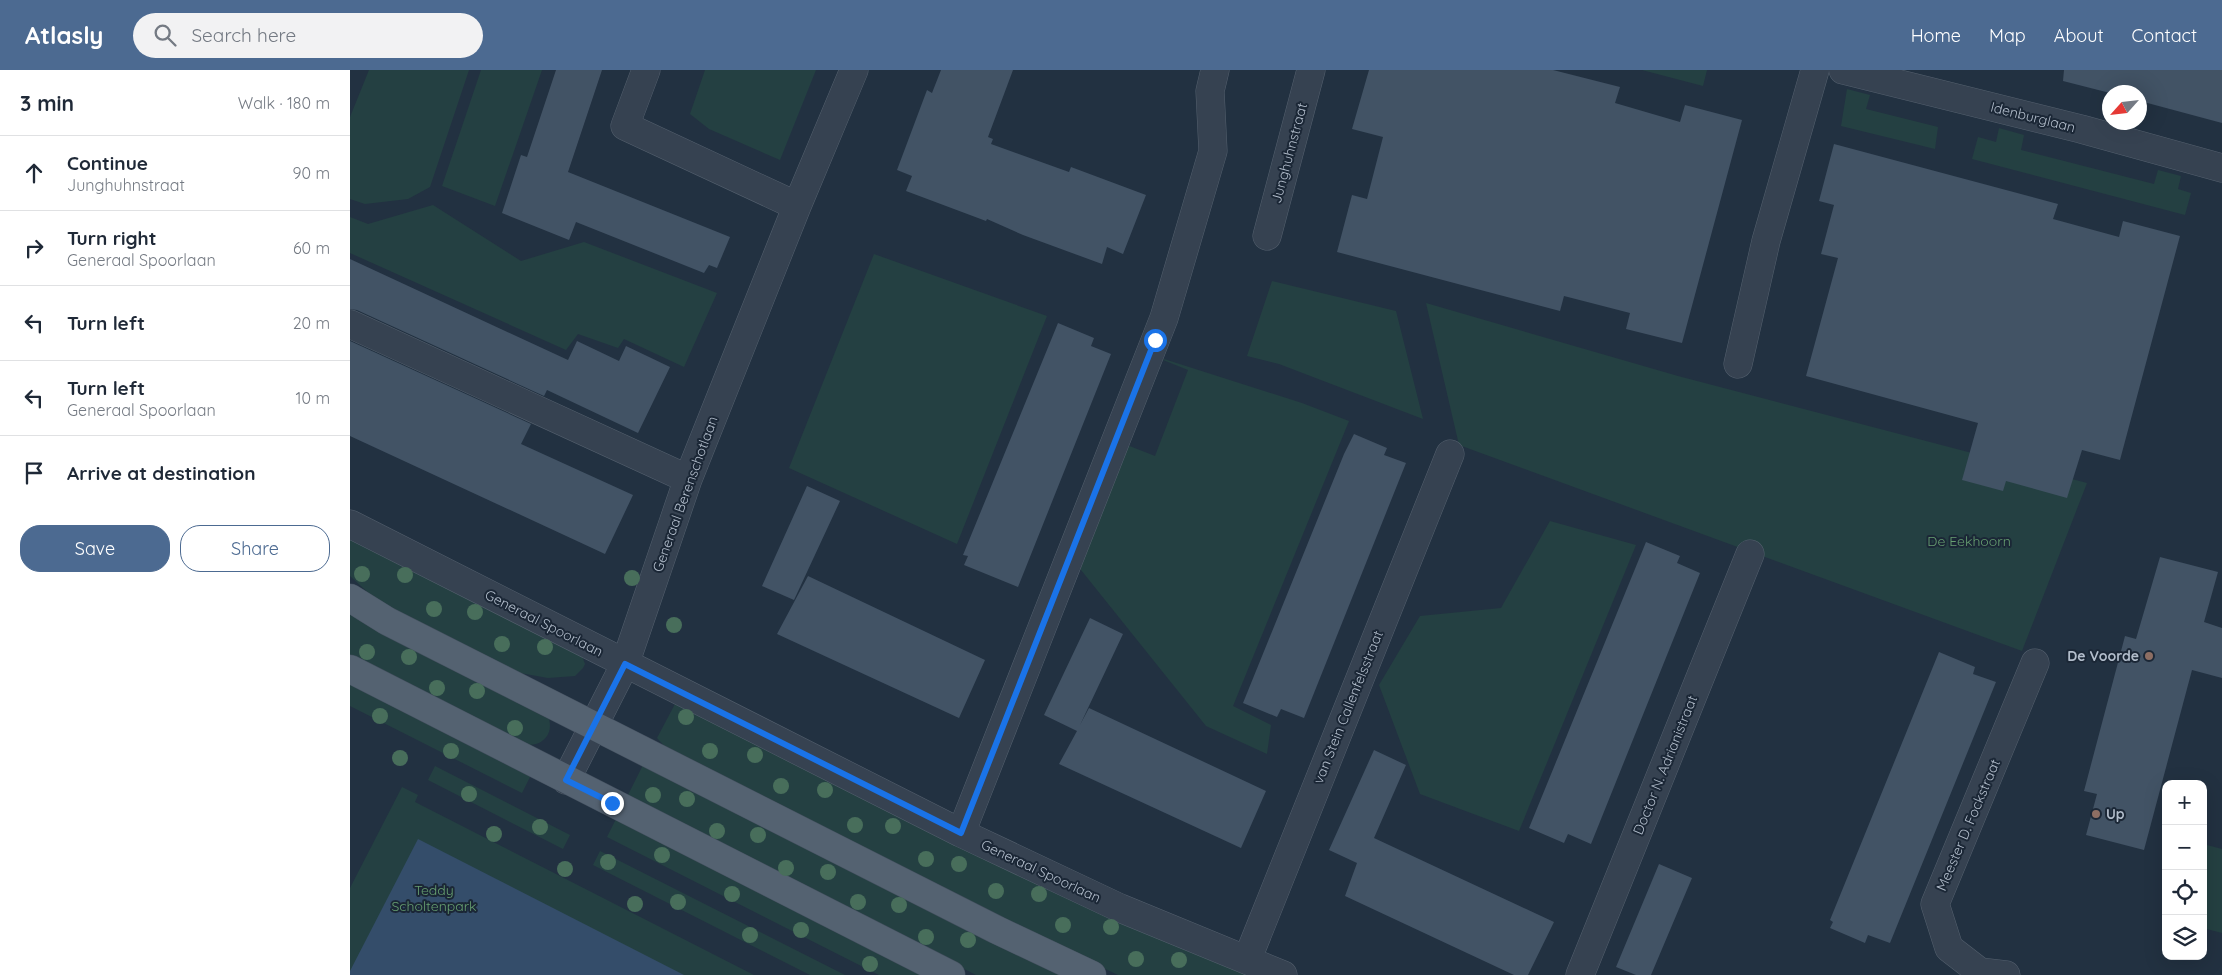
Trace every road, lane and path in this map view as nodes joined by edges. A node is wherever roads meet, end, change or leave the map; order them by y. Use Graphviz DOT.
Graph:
graph roads {
  1 [pos="646,70"];
  2 [pos="854,70"];
  3 [pos="1215,70"];
  4 [pos="1311,70"];
  5 [pos="1815,70"];
  6 [pos="1843,70"];
  7 [pos="2222,168"];
  8 [pos="797,206"];
  9 [pos="1267,236"];
  10 [pos="350,324"];
  11 [pos="1738,364"];
  12 [pos="1450,454"];
  13 [pos="688,479"];
  14 [pos="350,524"];
  15 [pos="1750,554"];
  16 [pos="350,598"];
  17 [pos="625,664"];
  18 [pos="2035,664"];
  19 [pos="350,669"];
  20 [pos="594,725"];
  21 [pos="566,780"];
  22 [pos="961,833"];
  23 [pos="1247,960"];
  24 [pos="1988,974"];
  25 [pos="951,975"];
  26 [pos="1092,975"];
  27 [pos="1283,975"];
  28 [pos="1580,975"];
  1 -- 8 [label="street"];
  2 -- 8 [label="street, Generaal Berenschotlaan"];
  3 -- 22 [label="street"];
  4 -- 9 [label="street, Junghuhnstraat"];
  5 -- 11 [label="street"];
  6 -- 7 [label="street, Idenburglaan"];
  8 -- 13 [label="street, Generaal Berenschotlaan"];
  10 -- 13 [label="street"];
  12 -- 23 [label="street, van Stein Callenfelsstraat"];
  13 -- 17 [label="street, Generaal Berenschotlaan"];
  14 -- 17 [label="street, Generaal Spoorlaan"];
  15 -- 28 [label="street, Doctor N. Adrianistraat"];
  16 -- 20 [label="main road"];
  17 -- 20 [label="street, Generaal Berenschotlaan"];
  17 -- 22 [label="street, Generaal Spoorlaan"];
  18 -- 24 [label="street, Meester D. Fockstraat"];
  19 -- 21 [label="main road"];
  20 -- 21 [label="street, Generaal Berenschotlaan"];
  20 -- 26 [label="main road"];
  21 -- 25 [label="main road"];
  22 -- 23 [label="street, Generaal Spoorlaan"];
  23 -- 27 [label="street, Generaal Spoorlaan"];
}
